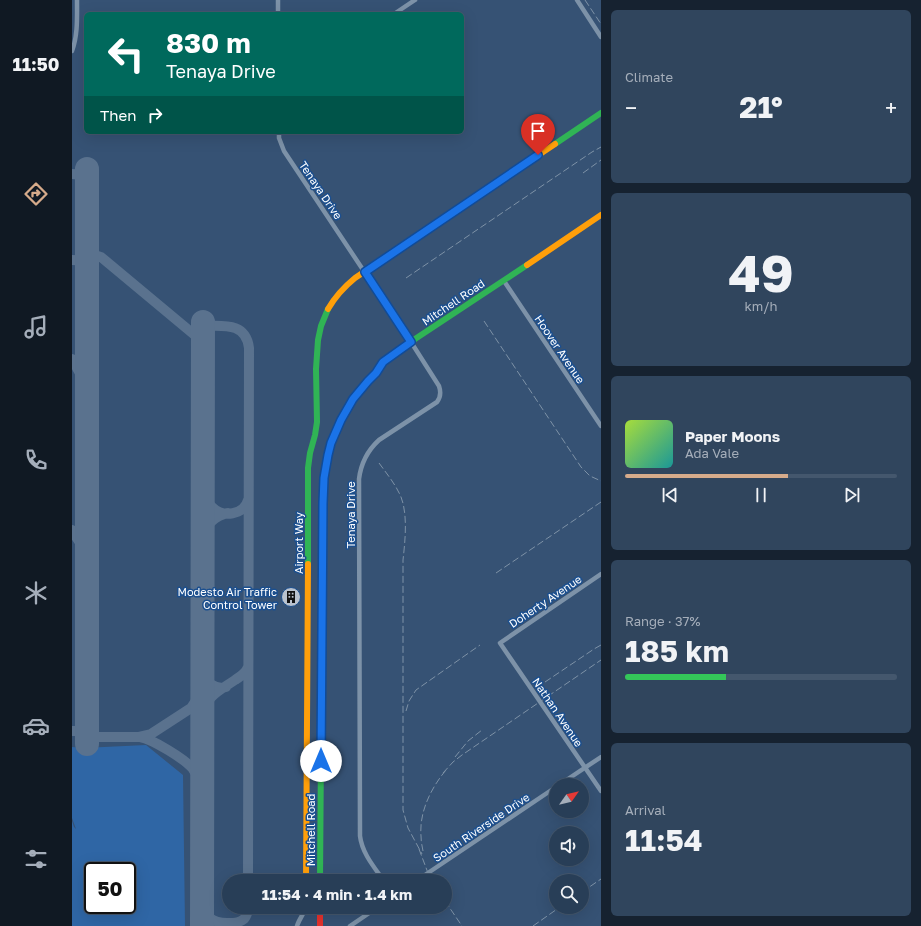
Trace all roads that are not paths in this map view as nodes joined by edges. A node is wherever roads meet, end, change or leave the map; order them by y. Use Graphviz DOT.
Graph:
graph roads {
  1 [pos="77,0"];
  2 [pos="278,0"];
  3 [pos="415,0"];
  4 [pos="577,0"];
  5 [pos="278,12"];
  6 [pos="397,12"];
  7 [pos="601,37"];
  8 [pos="72,51"];
  9 [pos="601,113"];
  10 [pos="279,134"];
  11 [pos="601,215"];
  12 [pos="365,272"];
  13 [pos="504,281"];
  14 [pos="411,342"];
  15 [pos="601,426"];
  16 [pos="601,574"];
  17 [pos="500,642"];
  18 [pos="601,757"];
  19 [pos="585,768"];
  20 [pos="570,778"];
  21 [pos="601,791"];
  22 [pos="549,792"];
  23 [pos="306,874"];
  24 [pos="320,874"];
  25 [pos="379,874"];
  26 [pos="426,874"];
  27 [pos="303,914"];
  28 [pos="368,914"];
  29 [pos="320,923"];
  30 [pos="297,926"];
  31 [pos="324,926"];
  32 [pos="350,926"];
  1 -- 8 [label="street"];
  2 -- 5 [label="street"];
  3 -- 6 [label="street"];
  4 -- 7 [label="street"];
  9 -- 12 [label="street, Airport Way"];
  10 -- 12 [label="street, Tenaya Drive"];
  11 -- 13 [label="street, Mitchell Road"];
  12 -- 14 [label="street, Tenaya Drive"];
  12 -- 23 [label="street, Airport Way"];
  13 -- 14 [label="street, Mitchell Road"];
  13 -- 15 [label="street, Hoover Avenue"];
  14 -- 24 [label="street, Mitchell Road"];
  14 -- 25 [label="street, Tenaya Drive"];
  16 -- 17 [label="street, Doherty Avenue"];
  17 -- 19 [label="street, Nathan Avenue"];
  18 -- 19 [label="street"];
  19 -- 20 [label="street"];
  19 -- 21 [label="street, Nathan Avenue"];
  22 -- 26 [label="street, South Riverside Drive"];
  27 -- 30 [label="street"];
  28 -- 32 [label="street"];
  29 -- 31 [label="street"];
}
